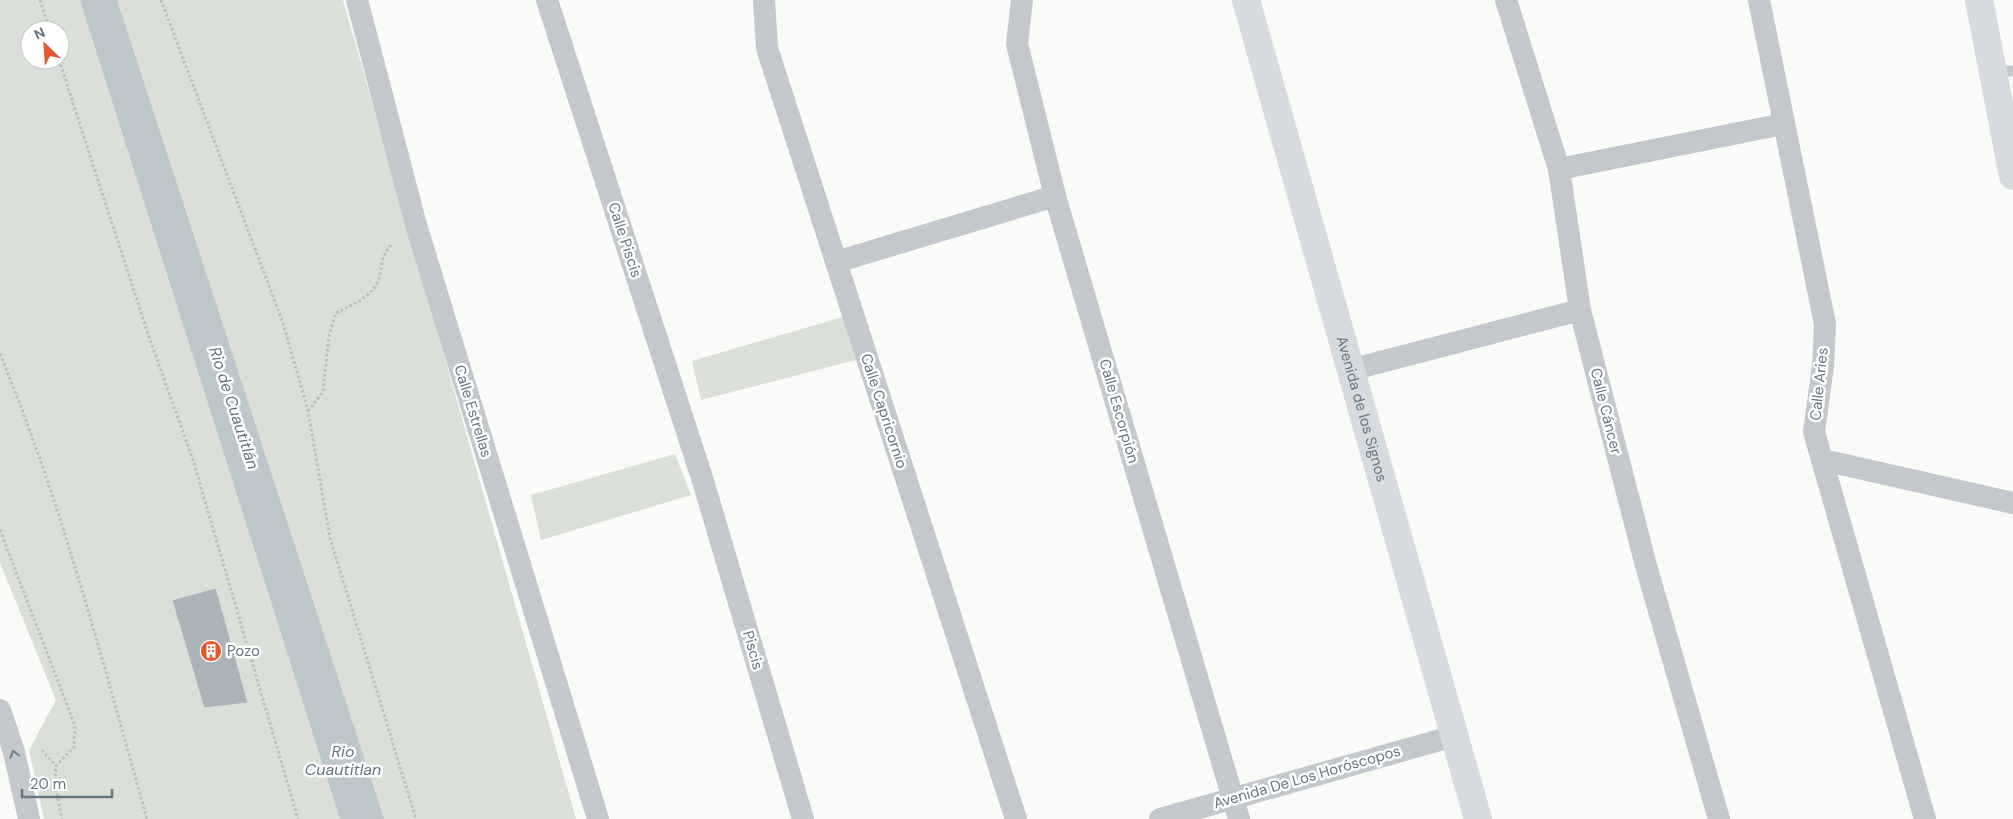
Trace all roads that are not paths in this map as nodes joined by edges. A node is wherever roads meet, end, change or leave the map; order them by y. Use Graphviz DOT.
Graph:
graph roads {
  1 [pos="357,0"];
  2 [pos="547,0"];
  3 [pos="764,0"];
  4 [pos="1022,0"];
  5 [pos="1246,0"];
  6 [pos="1506,0"];
  7 [pos="1759,0"];
  8 [pos="1978,0"];
  9 [pos="2003,72"];
  10 [pos="1783,124"];
  11 [pos="1559,169"];
  12 [pos="2013,176"];
  13 [pos="1055,196"];
  14 [pos="836,262"];
  15 [pos="1580,310"];
  16 [pos="1350,370"];
  17 [pos="1823,460"];
  18 [pos="702,481"];
  19 [pos="2013,504"];
  20 [pos="0,710"];
  21 [pos="1454,736"];
  22 [pos="1233,798"];
  23 [pos="29,819"];
  24 [pos="598,819"];
  25 [pos="803,819"];
  26 [pos="1016,819"];
  27 [pos="1160,819"];
  28 [pos="1239,819"];
  29 [pos="1478,819"];
  30 [pos="1720,819"];
  31 [pos="1925,819"];
  1 -- 24 [label="street, Calle Estrellas"];
  2 -- 18 [label="street, Calle Piscis"];
  3 -- 14 [label="street, Calle Capricornio"];
  4 -- 13 [label="street, Calle Escorpión"];
  5 -- 16 [label="street, Avenida de los Signos"];
  6 -- 11 [label="street, Calle Cáncer"];
  7 -- 10 [label="street, Calle Aries"];
  8 -- 9 [label="street"];
  9 -- 12 [label="street"];
  10 -- 11 [label="street"];
  10 -- 17 [label="street, Calle Aries"];
  11 -- 15 [label="street, Calle Cáncer"];
  13 -- 14 [label="street"];
  13 -- 22 [label="street, Calle Escorpión"];
  14 -- 26 [label="street, Calle Capricornio"];
  15 -- 16 [label="street"];
  15 -- 30 [label="street, Calle Cáncer"];
  16 -- 21 [label="street, Avenida de los Signos"];
  17 -- 19 [label="street"];
  17 -- 31 [label="street, Calle Aries"];
  18 -- 25 [label="street, Piscis"];
  23 -- 20 [label="street, one-way"];
  21 -- 22 [label="street, Avenida De Los Horóscopos"];
  21 -- 29 [label="street, Avenida de los Signos"];
  22 -- 27 [label="street, Avenida De Los Horóscopos"];
  22 -- 28 [label="street, Calle Escorpión"];
}
